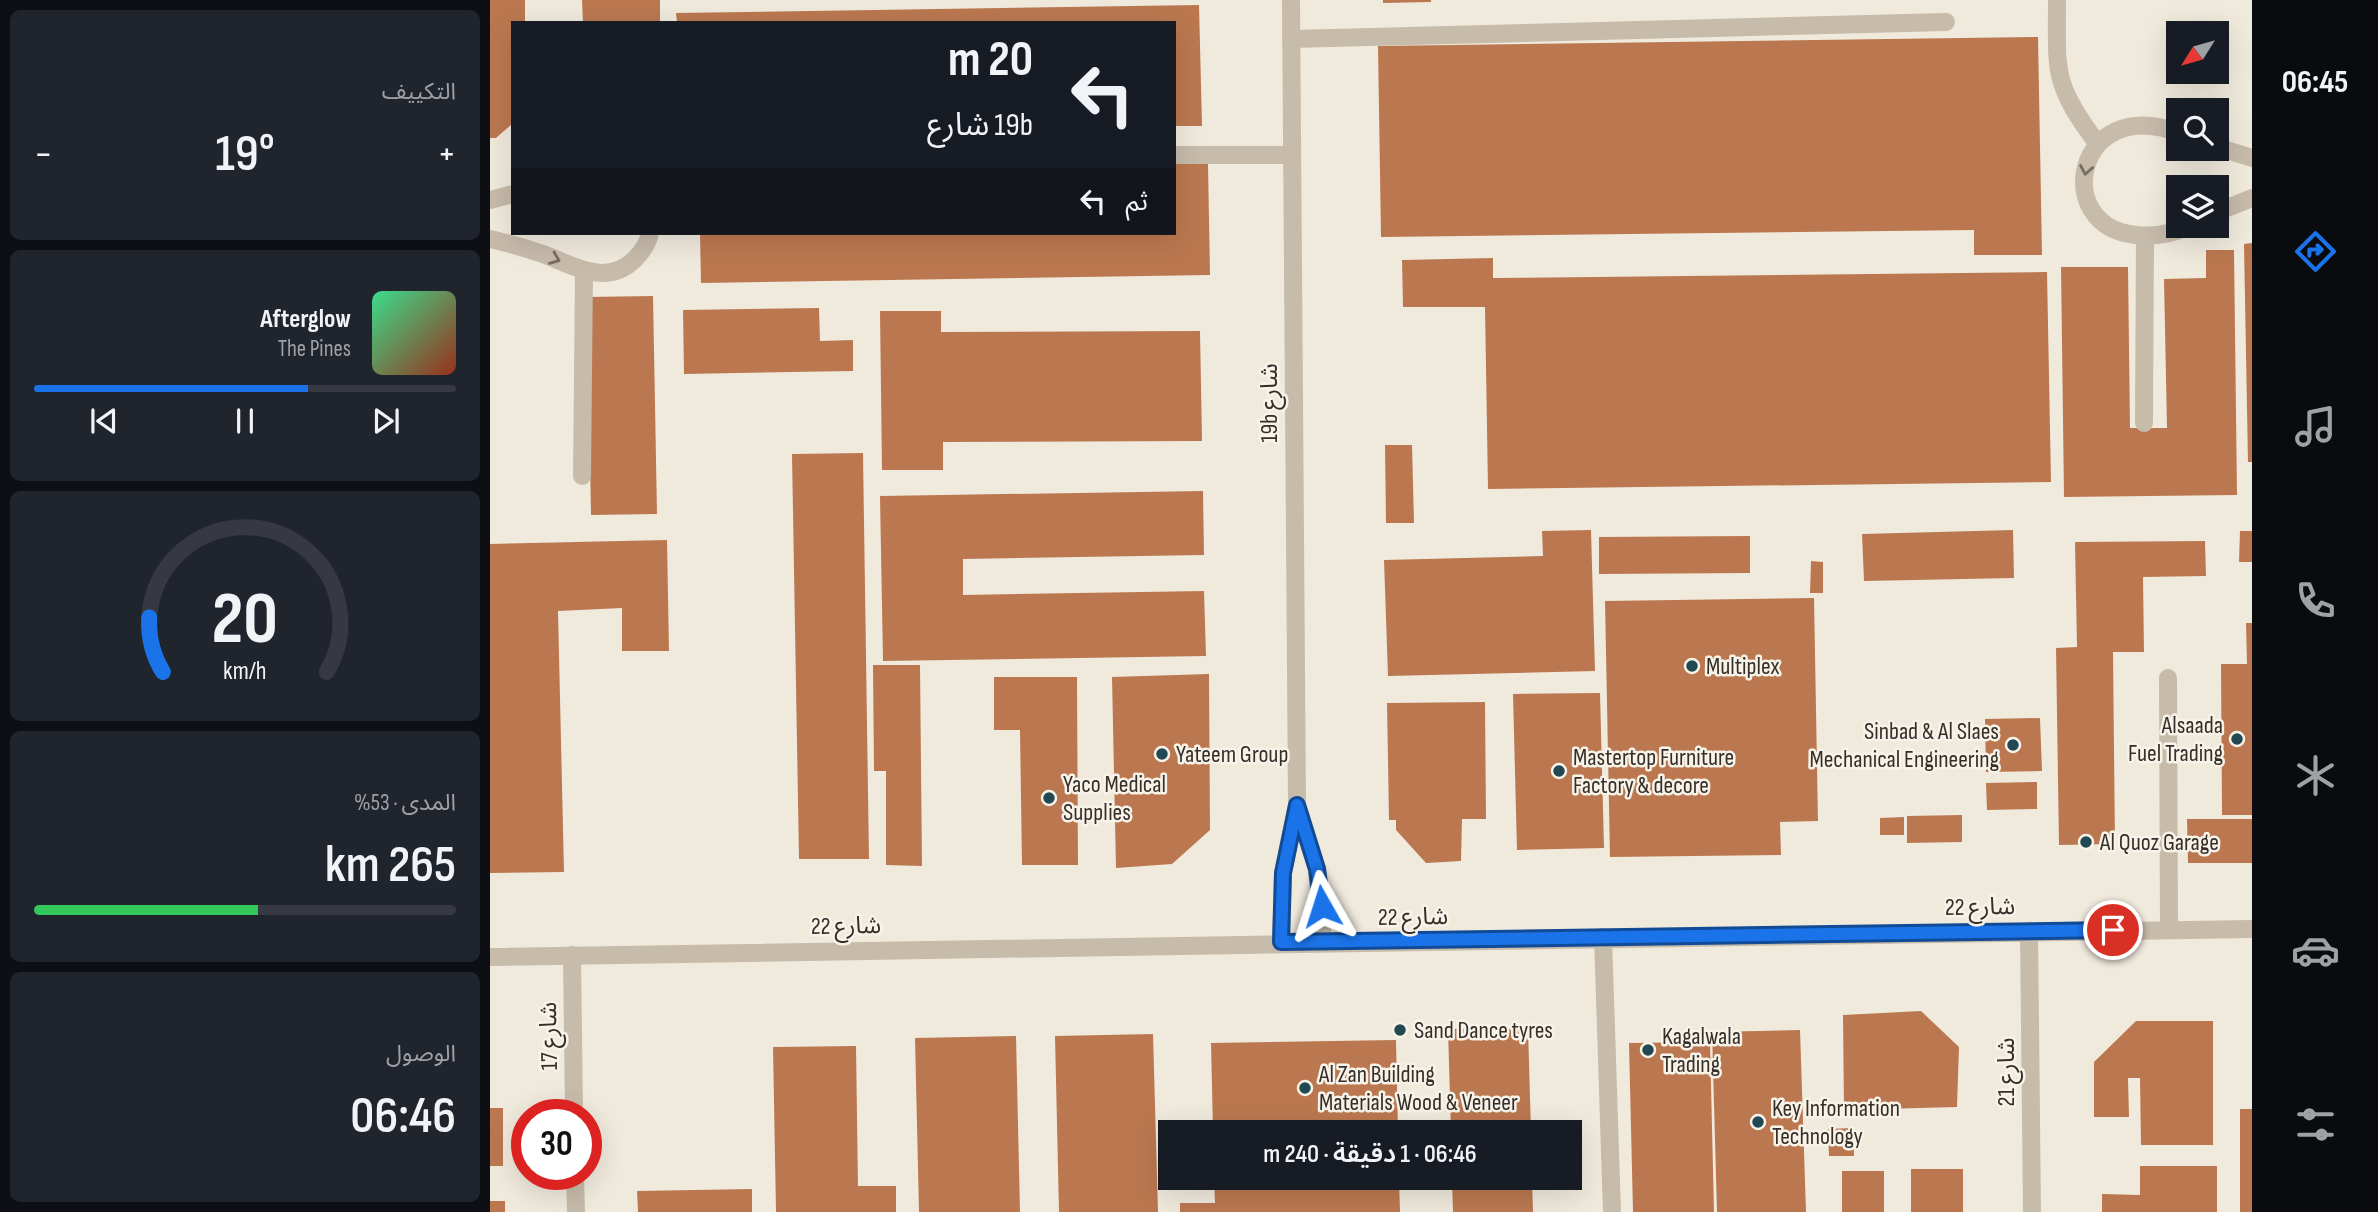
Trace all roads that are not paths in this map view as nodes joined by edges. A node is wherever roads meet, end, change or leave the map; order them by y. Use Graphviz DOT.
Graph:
graph roads {
  1 [pos="1291,0"];
  2 [pos="2057,0"];
  3 [pos="1945,22"];
  4 [pos="1291,39"];
  5 [pos="2166,130"];
  6 [pos="2097,143"];
  7 [pos="2229,151"];
  8 [pos="1176,155"];
  9 [pos="1292,155"];
  10 [pos="2252,158"];
  11 [pos="511,195"];
  12 [pos="2252,198"];
  13 [pos="490,200"];
  14 [pos="2229,207"];
  15 [pos="2166,234"];
  16 [pos="649,235"];
  17 [pos="2145,236"];
  18 [pos="490,239"];
  19 [pos="584,271"];
  20 [pos="2144,422"];
  21 [pos="582,476"];
  22 [pos="2168,678"];
  23 [pos="1297,805"];
  24 [pos="2252,929"];
  25 [pos="2169,930"];
  26 [pos="2029,931"];
  27 [pos="1603,937"];
  28 [pos="1323,941"];
  29 [pos="1281,942"];
  30 [pos="572,956"];
  31 [pos="490,957"];
  32 [pos="575,1099"];
  33 [pos="576,1190"];
  34 [pos="576,1212"];
  35 [pos="1612,1212"];
  36 [pos="2032,1212"];
  1 -- 4 [label="street, 19b شارع"];
  2 -- 6 [label="street"];
  3 -- 4 [label="street"];
  4 -- 9 [label="street, 19b شارع"];
  5 -- 6 [label="street"];
  6 -- 17 [label="street, one-way"];
  7 -- 10 [label="street"];
  8 -- 9 [label="street"];
  9 -- 23 [label="street, 19b شارع"];
  11 -- 13 [label="street"];
  12 -- 14 [label="street"];
  15 -- 17 [label="street"];
  16 -- 19 [label="street"];
  17 -- 20 [label="street"];
  18 -- 19 [label="street, one-way"];
  19 -- 21 [label="street"];
  22 -- 25 [label="street"];
  23 -- 28 [label="street, 19b شارع"];
  23 -- 29 [label="street, 19b شارع"];
  24 -- 25 [label="street, شارع 22"];
  25 -- 26 [label="street, شارع 22"];
  26 -- 27 [label="street, شارع 22"];
  26 -- 36 [label="street, شارع 21"];
  27 -- 28 [label="street, شارع 22"];
  27 -- 35 [label="street"];
  28 -- 29 [label="street, شارع 22"];
  29 -- 30 [label="street, شارع 22"];
  30 -- 31 [label="street, شارع 22"];
  30 -- 32 [label="street, شارع 17"];
  33 -- 34 [label="street"];
}
